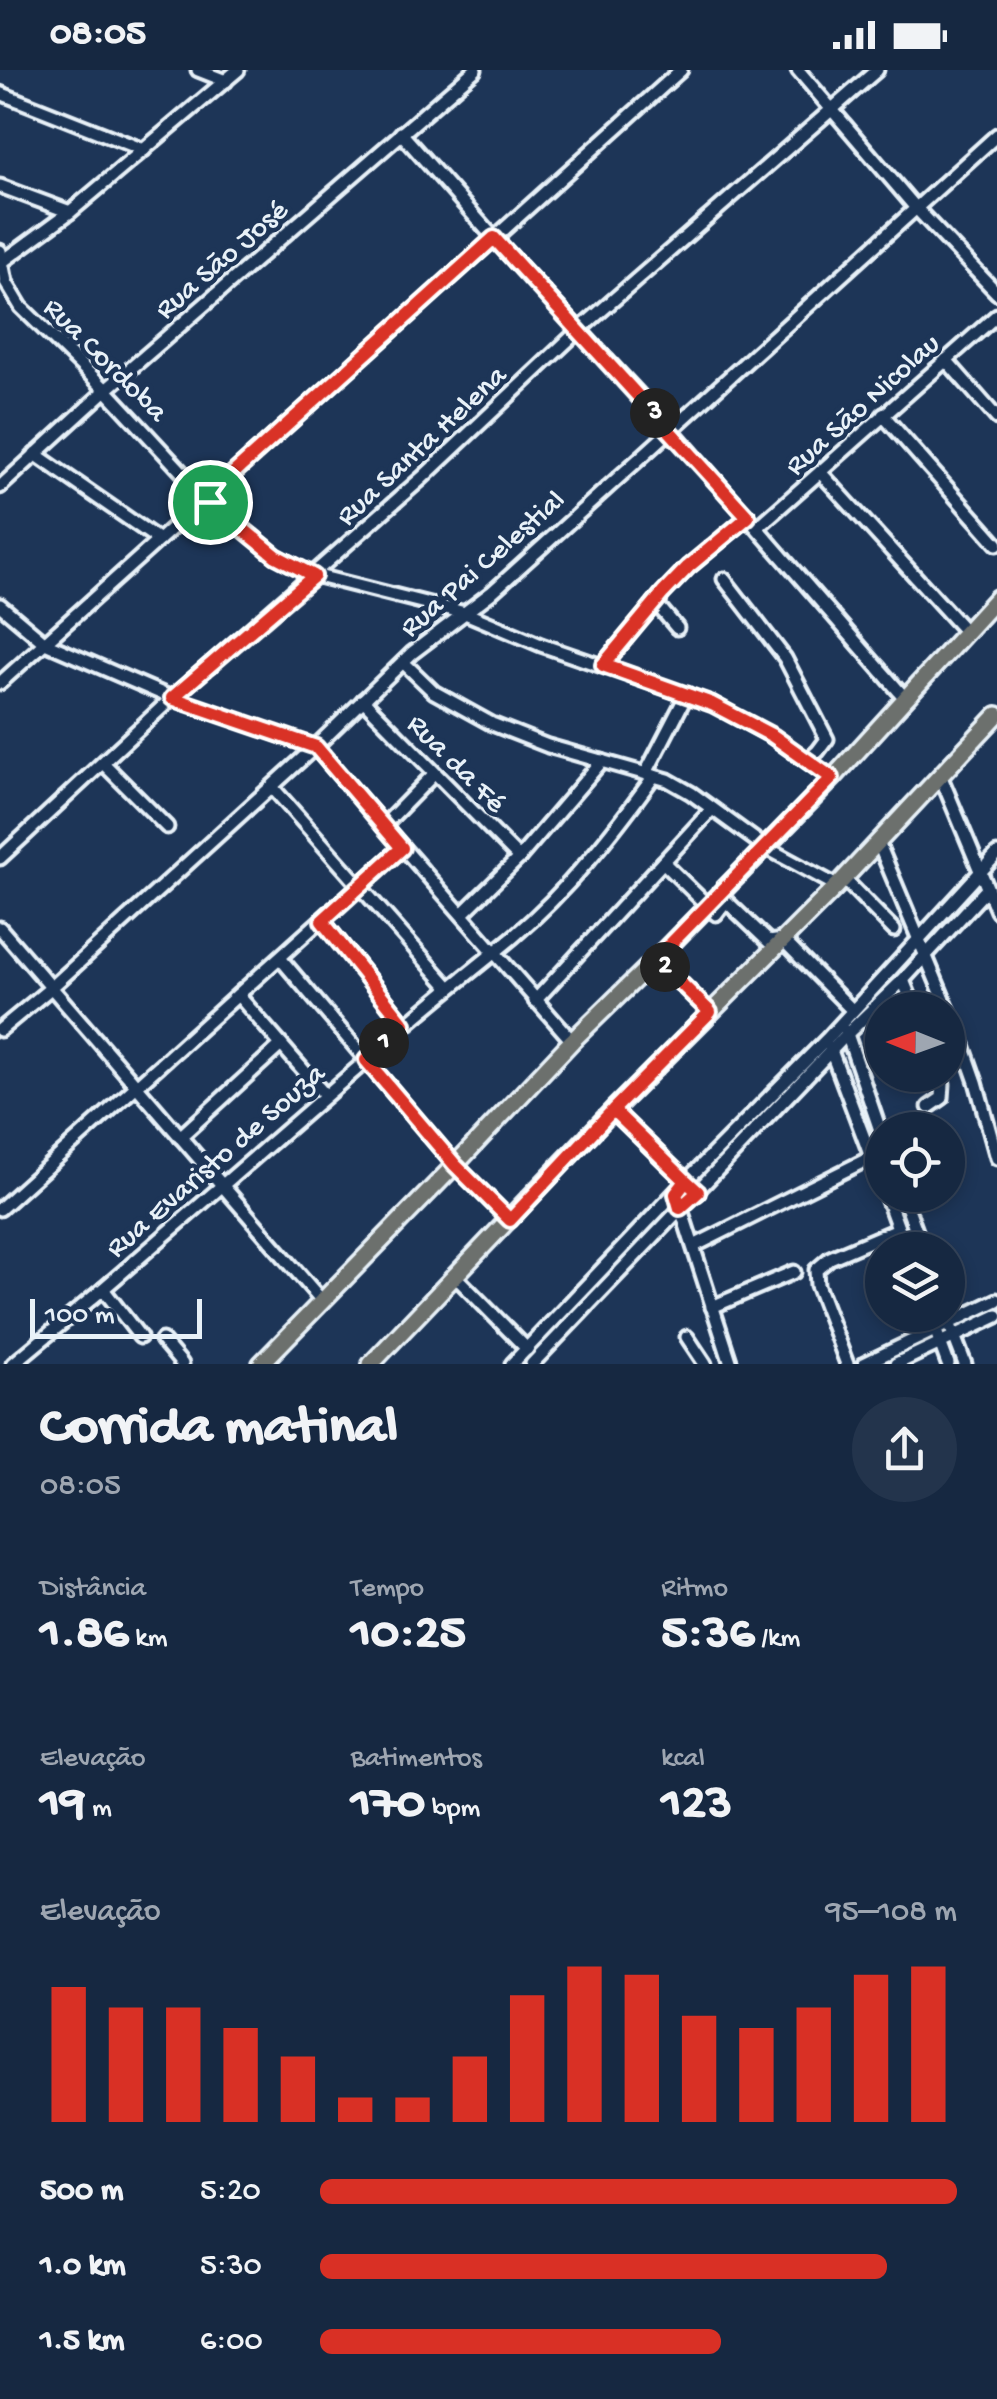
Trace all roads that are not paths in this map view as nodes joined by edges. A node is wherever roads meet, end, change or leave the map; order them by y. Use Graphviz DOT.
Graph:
graph roads {
  1 [pos="198,70"];
  2 [pos="238,70"];
  3 [pos="475,70"];
  4 [pos="681,70"];
  5 [pos="798,70"];
  6 [pos="877,70"];
  7 [pos="226,81"];
  8 [pos="0,93"];
  9 [pos="832,111"];
  10 [pos="401,134"];
  11 [pos="997,135"];
  12 [pos="144,150"];
  13 [pos="0,186"];
  14 [pos="914,207"];
  15 [pos="70,212"];
  16 [pos="494,238"];
  17 [pos="1,256"];
  18 [pos="997,293"];
  19 [pos="997,316"];
  20 [pos="579,330"];
  21 [pos="946,360"];
  22 [pos="106,390"];
  23 [pos="883,415"];
  24 [pos="997,418"];
  25 [pos="670,428"];
  26 [pos="35,454"];
  27 [pos="0,468"];
  28 [pos="820,472"];
  29 [pos="14,474"];
  30 [pos="0,486"];
  31 [pos="206,498"];
  32 [pos="748,517"];
  33 [pos="758,528"];
  34 [pos="159,540"];
  35 [pos="997,544"];
  36 [pos="314,576"];
  37 [pos="724,578"];
  38 [pos="997,598"];
  39 [pos="655,602"];
  40 [pos="0,606"];
  41 [pos="465,613"];
  42 [pos="678,628"];
  43 [pos="965,631"];
  44 [pos="44,643"];
  45 [pos="403,662"];
  46 [pos="603,665"];
  47 [pos="0,683"];
  48 [pos="687,694"];
  49 [pos="904,697"];
  50 [pos="172,698"];
  51 [pos="363,700"];
  52 [pos="997,716"];
  53 [pos="316,747"];
  54 [pos="807,760"];
  55 [pos="602,762"];
  56 [pos="103,763"];
  57 [pos="434,774"];
  58 [pos="650,774"];
  59 [pos="940,775"];
  60 [pos="832,778"];
  61 [pos="272,787"];
  62 [pos="712,809"];
  63 [pos="383,826"];
  64 [pos="167,827"];
  65 [pos="878,842"];
  66 [pos="765,847"];
  67 [pos="402,848"];
  68 [pos="997,854"];
  69 [pos="0,858"];
  70 [pos="519,858"];
  71 [pos="663,862"];
  72 [pos="980,872"];
  73 [pos="840,882"];
  74 [pos="359,887"];
  75 [pos="987,889"];
  76 [pos="708,906"];
  77 [pos="997,910"];
  78 [pos="462,914"];
  79 [pos="322,921"];
  80 [pos="0,928"];
  81 [pos="894,930"];
  82 [pos="783,940"];
  83 [pos="918,940"];
  84 [pos="494,951"];
  85 [pos="926,956"];
  86 [pos="280,958"];
  87 [pos="656,959"];
  88 [pos="903,980"];
  89 [pos="52,987"];
  90 [pos="449,987"];
  91 [pos="908,992"];
  92 [pos="238,995"];
  93 [pos="535,1001"];
  94 [pos="852,1010"];
  95 [pos="710,1012"];
  96 [pos="404,1024"];
  97 [pos="845,1028"];
  98 [pos="0,1030"];
  99 [pos="572,1041"];
  100 [pos="829,1045"];
  101 [pos="280,1046"];
  102 [pos="366,1060"];
  103 [pos="137,1086"];
  104 [pos="942,1092"];
  105 [pos="325,1095"];
  106 [pos="929,1107"];
  107 [pos="613,1110"];
  108 [pos="874,1112"];
  109 [pos="991,1112"];
  110 [pos="180,1137"];
  111 [pos="865,1139"];
  112 [pos="997,1158"];
  113 [pos="865,1160"];
  114 [pos="455,1165"];
  115 [pos="686,1181"];
  116 [pos="222,1185"];
  117 [pos="698,1192"];
  118 [pos="676,1194"];
  119 [pos="680,1208"];
  120 [pos="0,1209"];
  121 [pos="892,1212"];
  122 [pos="510,1220"];
  123 [pos="898,1229"];
  124 [pos="899,1232"];
  125 [pos="694,1246"];
  126 [pos="794,1272"];
  127 [pos="456,1277"];
  128 [pos="103,1289"];
  129 [pos="997,1300"];
  130 [pos="323,1302"];
  131 [pos="712,1307"];
  132 [pos="997,1316"];
  133 [pos="965,1317"];
  134 [pos="965,1322"];
  135 [pos="936,1332"];
  136 [pos="942,1332"];
  137 [pos="952,1332"];
  138 [pos="938,1336"];
  139 [pos="140,1337"];
  140 [pos="687,1337"];
  141 [pos="162,1340"];
  142 [pos="527,1348"];
  143 [pos="13,1364"];
  144 [pos="182,1364"];
  145 [pos="261,1364"];
  146 [pos="371,1364"];
  147 [pos="512,1364"];
  148 [pos="532,1364"];
  149 [pos="705,1364"];
  150 [pos="731,1364"];
  151 [pos="847,1364"];
  152 [pos="864,1364"];
  153 [pos="896,1364"];
  154 [pos="948,1364"];
  155 [pos="964,1364"];
  1 -- 7 [label="street"];
  2 -- 7 [label="street"];
  3 -- 10 [label="street, Rua São José"];
  4 -- 16 [label="street"];
  5 -- 9 [label="street"];
  6 -- 9 [label="street, Rua Santa Helena"];
  7 -- 12 [label="street"];
  8 -- 12 [label="street"];
  9 -- 14 [label="street"];
  9 -- 20 [label="street, Rua Santa Helena"];
  10 -- 16 [label="street"];
  10 -- 22 [label="street, Rua São José"];
  11 -- 14 [label="street, Rua Pai Celestial"];
  12 -- 15 [label="street"];
  13 -- 15 [label="street"];
  14 -- 18 [label="street"];
  14 -- 25 [label="street, Rua Pai Celestial"];
  15 -- 17 [label="street"];
  16 -- 20 [label="street"];
  16 -- 31 [label="street"];
  17 -- 22 [label="street, Rua Cordoba"];
  19 -- 21 [label="street, Rua São Nicolau"];
  20 -- 25 [label="street"];
  20 -- 36 [label="street, Rua Santa Helena"];
  21 -- 23 [label="street, Rua São Nicolau"];
  21 -- 24 [label="street"];
  22 -- 26 [label="street, Rua São José"];
  22 -- 31 [label="street, Rua Cordoba"];
  23 -- 28 [label="street, Rua São Nicolau"];
  23 -- 35 [label="street"];
  25 -- 32 [label="street"];
  25 -- 41 [label="street, Rua Pai Celestial"];
  26 -- 29 [label="street, Rua São José"];
  26 -- 34 [label="street"];
  27 -- 29 [label="street"];
  28 -- 33 [label="street, Rua São Nicolau"];
  28 -- 43 [label="street"];
  29 -- 30 [label="street, Rua São José"];
  31 -- 34 [label="street"];
  31 -- 36 [label="street, Rua Cordoba"];
  32 -- 33 [label="street"];
  32 -- 39 [label="street"];
  33 -- 49 [label="street"];
  34 -- 44 [label="street"];
  36 -- 41 [label="street, Rua Cordoba"];
  36 -- 50 [label="street, Rua Santa Helena"];
  37 -- 54 [label="street"];
  38 -- 43 [label="main road"];
  39 -- 42 [label="street"];
  39 -- 46 [label="street"];
  40 -- 44 [label="street"];
  41 -- 45 [label="street, Rua Pai Celestial"];
  41 -- 46 [label="street, Rua Cordoba"];
  43 -- 49 [label="main road"];
  44 -- 47 [label="street"];
  44 -- 50 [label="street"];
  45 -- 51 [label="street, Rua Pai Celestial"];
  45 -- 55 [label="street"];
  46 -- 48 [label="street, Rua Cordoba"];
  48 -- 54 [label="street, Rua Cordoba"];
  48 -- 58 [label="street, Rua Evaristo de Souza"];
  49 -- 60 [label="main road"];
  50 -- 53 [label="street"];
  50 -- 56 [label="street, Rua Santa Helena"];
  51 -- 53 [label="street, Rua Pai Celestial"];
  51 -- 57 [label="street, Rua da Fé"];
  52 -- 59 [label="main road"];
  53 -- 61 [label="street, Rua Pai Celestial"];
  53 -- 63 [label="street"];
  54 -- 60 [label="street, Rua Cordoba"];
  55 -- 58 [label="street"];
  55 -- 70 [label="street"];
  56 -- 64 [label="street"];
  56 -- 69 [label="street, Rua Santa Helena"];
  57 -- 63 [label="street"];
  57 -- 70 [label="street, Rua da Fé"];
  58 -- 62 [label="street"];
  58 -- 84 [label="street, Rua Evaristo de Souza"];
  59 -- 65 [label="main road"];
  59 -- 72 [label="street"];
  60 -- 66 [label="main road"];
  61 -- 74 [label="street"];
  61 -- 89 [label="street, Rua Pai Celestial"];
  62 -- 66 [label="street"];
  62 -- 71 [label="street"];
  63 -- 67 [label="street"];
  65 -- 73 [label="main road"];
  65 -- 83 [label="street"];
  66 -- 73 [label="street"];
  66 -- 76 [label="main road"];
  67 -- 74 [label="street"];
  67 -- 78 [label="street"];
  68 -- 72 [label="street"];
  70 -- 78 [label="street"];
  71 -- 76 [label="street"];
  71 -- 93 [label="street"];
  72 -- 75 [label="street"];
  72 -- 83 [label="street"];
  73 -- 81 [label="street"];
  73 -- 82 [label="main road"];
  74 -- 79 [label="street"];
  74 -- 90 [label="street"];
  75 -- 77 [label="street"];
  75 -- 85 [label="street"];
  76 -- 82 [label="street"];
  76 -- 87 [label="main road"];
  78 -- 84 [label="street"];
  79 -- 86 [label="street"];
  79 -- 96 [label="street"];
  80 -- 89 [label="street"];
  82 -- 94 [label="street"];
  82 -- 95 [label="main road"];
  83 -- 85 [label="street"];
  83 -- 94 [label="street"];
  84 -- 90 [label="street, Rua Evaristo de Souza"];
  84 -- 93 [label="street"];
  85 -- 88 [label="street"];
  85 -- 109 [label="street"];
  86 -- 92 [label="street"];
  86 -- 102 [label="street"];
  87 -- 95 [label="street"];
  87 -- 99 [label="main road"];
  88 -- 91 [label="street"];
  88 -- 97 [label="street"];
  89 -- 98 [label="street, Rua Pai Celestial"];
  89 -- 103 [label="street"];
  90 -- 96 [label="street, Rua Evaristo de Souza"];
  92 -- 101 [label="street"];
  92 -- 103 [label="street"];
  93 -- 99 [label="street"];
  94 -- 97 [label="street"];
  95 -- 107 [label="main road"];
  96 -- 102 [label="street, Rua Evaristo de Souza"];
  97 -- 100 [label="street"];
  97 -- 108 [label="street"];
  99 -- 114 [label="main road"];
  100 -- 111 [label="street"];
  100 -- 115 [label="street"];
  100 -- 117 [label="street"];
  101 -- 105 [label="street"];
  101 -- 110 [label="street"];
  102 -- 105 [label="street, Rua Evaristo de Souza"];
  102 -- 114 [label="street"];
  103 -- 110 [label="street"];
  103 -- 120 [label="street"];
  104 -- 106 [label="street"];
  105 -- 116 [label="street, Rua Evaristo de Souza"];
  107 -- 115 [label="street"];
  107 -- 122 [label="main road"];
  109 -- 112 [label="street"];
  110 -- 116 [label="street"];
  113 -- 125 [label="street"];
  114 -- 122 [label="street"];
  114 -- 130 [label="main road"];
  115 -- 117 [label="street"];
  115 -- 118 [label="street"];
  116 -- 128 [label="street, Rua Evaristo de Souza"];
  116 -- 130 [label="street"];
  117 -- 119 [label="street"];
  118 -- 119 [label="street"];
  118 -- 142 [label="street"];
  119 -- 125 [label="street"];
  119 -- 148 [label="street"];
  121 -- 123 [label="street"];
  122 -- 127 [label="main road"];
  123 -- 124 [label="street"];
  123 -- 151 [label="street"];
  125 -- 131 [label="street"];
  126 -- 131 [label="street"];
  127 -- 142 [label="street"];
  127 -- 146 [label="main road"];
  128 -- 139 [label="street"];
  128 -- 143 [label="street, Rua Evaristo de Souza"];
  129 -- 133 [label="street"];
  130 -- 145 [label="main road"];
  131 -- 150 [label="street"];
  132 -- 134 [label="street"];
  135 -- 138 [label="street"];
  136 -- 138 [label="street"];
  137 -- 155 [label="street"];
  138 -- 152 [label="street"];
  138 -- 153 [label="street"];
  138 -- 154 [label="street"];
  140 -- 149 [label="street"];
  141 -- 144 [label="street"];
  142 -- 147 [label="street"];
}
